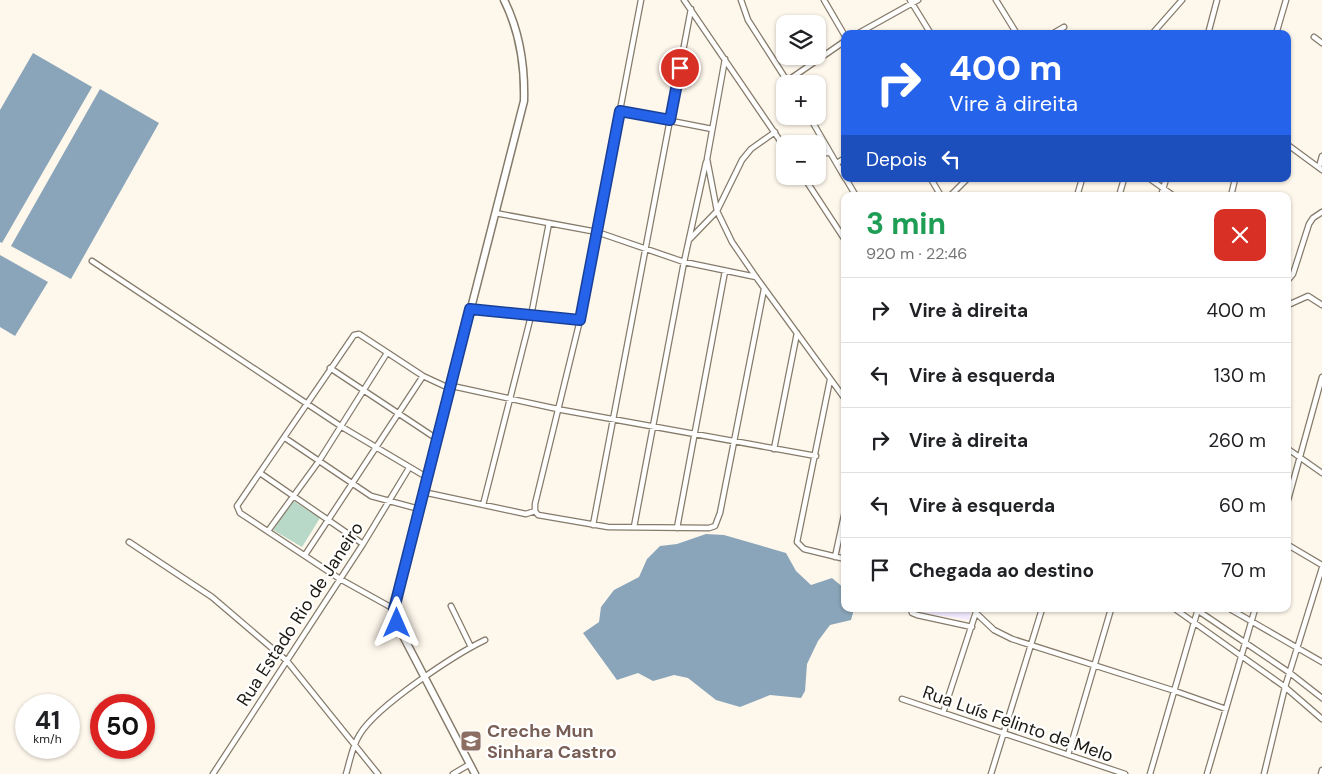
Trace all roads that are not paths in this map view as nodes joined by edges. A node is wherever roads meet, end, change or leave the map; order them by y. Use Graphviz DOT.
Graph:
graph roads {
  1 [pos="504,0"];
  2 [pos="641,0"];
  3 [pos="684,0"];
  4 [pos="824,0"];
  5 [pos="918,0"];
  6 [pos="996,0"];
  7 [pos="1182,0"];
  8 [pos="1217,0"];
  9 [pos="1286,0"];
  10 [pos="740,1"];
  11 [pos="911,2"];
  12 [pos="692,9"];
  13 [pos="1064,27"];
  14 [pos="842,30"];
  15 [pos="864,30"];
  16 [pos="928,30"];
  17 [pos="1014,30"];
  18 [pos="1059,30"];
  19 [pos="1156,30"];
  20 [pos="1209,30"];
  21 [pos="1277,30"];
  22 [pos="1314,37"];
  23 [pos="1322,43"];
  24 [pos="841,44"];
  25 [pos="725,59"];
  26 [pos="783,75"];
  27 [pos="798,75"];
  28 [pos="620,111"];
  29 [pos="670,120"];
  30 [pos="814,125"];
  31 [pos="712,129"];
  32 [pos="775,132"];
  33 [pos="777,135"];
  34 [pos="1291,147"];
  35 [pos="826,153"];
  36 [pos="830,153"];
  37 [pos="1322,156"];
  38 [pos="707,159"];
  39 [pos="841,160"];
  40 [pos="837,163"];
  41 [pos="1320,169"];
  42 [pos="841,170"];
  43 [pos="964,182"];
  44 [pos="1155,182"];
  45 [pos="1165,182"];
  46 [pos="809,185"];
  47 [pos="1164,188"];
  48 [pos="954,192"];
  49 [pos="1163,192"];
  50 [pos="1169,192"];
  51 [pos="716,211"];
  52 [pos="1322,212"];
  53 [pos="495,213"];
  54 [pos="549,223"];
  55 [pos="597,232"];
  56 [pos="841,234"];
  57 [pos="689,240"];
  58 [pos="646,251"];
  59 [pos="92,261"];
  60 [pos="684,262"];
  61 [pos="725,271"];
  62 [pos="1291,276"];
  63 [pos="756,277"];
  64 [pos="764,290"];
  65 [pos="1291,304"];
  66 [pos="1322,305"];
  67 [pos="470,309"];
  68 [pos="531,316"];
  69 [pos="580,320"];
  70 [pos="797,333"];
  71 [pos="387,353"];
  72 [pos="330,368"];
  73 [pos="423,376"];
  74 [pos="1322,377"];
  75 [pos="830,380"];
  76 [pos="451,388"];
  77 [pos="365,390"];
  78 [pos="841,394"];
  79 [pos="508,398"];
  80 [pos="306,402"];
  81 [pos="558,409"];
  82 [pos="400,414"];
  83 [pos="613,420"];
  84 [pos="342,427"];
  85 [pos="654,427"];
  86 [pos="693,435"];
  87 [pos="285,438"];
  88 [pos="437,439"];
  89 [pos="734,442"];
  90 [pos="377,447"];
  91 [pos="774,449"];
  92 [pos="1291,451"];
  93 [pos="816,456"];
  94 [pos="1300,458"];
  95 [pos="319,461"];
  96 [pos="409,468"];
  97 [pos="260,473"];
  98 [pos="1322,473"];
  99 [pos="428,478"];
  100 [pos="353,484"];
  101 [pos="1291,490"];
  102 [pos="423,492"];
  103 [pos="292,497"];
  104 [pos="388,502"];
  105 [pos="483,505"];
  106 [pos="418,509"];
  107 [pos="535,511"];
  108 [pos="329,521"];
  109 [pos="593,525"];
  110 [pos="634,527"];
  111 [pos="677,528"];
  112 [pos="841,529"];
  113 [pos="268,531"];
  114 [pos="129,542"];
  115 [pos="363,544"];
  116 [pos="1291,547"];
  117 [pos="305,555"];
  118 [pos="835,557"];
  119 [pos="841,558"];
  120 [pos="1322,566"];
  121 [pos="340,579"];
  122 [pos="451,606"];
  123 [pos="394,609"];
  124 [pos="912,612"];
  125 [pos="976,612"];
  126 [pos="977,612"];
  127 [pos="1041,612"];
  128 [pos="1110,612"];
  129 [pos="1179,612"];
  130 [pos="1197,612"];
  131 [pos="1201,612"];
  132 [pos="1236,612"];
  133 [pos="1254,612"];
  134 [pos="1251,620"];
  135 [pos="1194,622"];
  136 [pos="972,627"];
  137 [pos="485,640"];
  138 [pos="1246,642"];
  139 [pos="1032,645"];
  140 [pos="471,647"];
  141 [pos="1298,649"];
  142 [pos="1242,656"];
  143 [pos="286,661"];
  144 [pos="1322,662"];
  145 [pos="1093,665"];
  146 [pos="1290,673"];
  147 [pos="424,679"];
  148 [pos="1285,687"];
  149 [pos="1175,691"];
  150 [pos="1322,698"];
  151 [pos="902,699"];
  152 [pos="1226,710"];
  153 [pos="943,713"];
  154 [pos="1322,719"];
  155 [pos="1004,733"];
  156 [pos="355,744"];
  157 [pos="1068,755"];
  158 [pos="470,764"];
  159 [pos="1322,770"];
  160 [pos="1116,773"];
  161 [pos="213,774"];
  162 [pos="346,774"];
  163 [pos="378,774"];
  164 [pos="453,774"];
  165 [pos="475,774"];
  166 [pos="992,774"];
  167 [pos="1125,774"];
  168 [pos="1150,774"];
  169 [pos="1207,774"];
  170 [pos="1264,774"];
  171 [pos="1321,774"];
  1 -- 53 [label="main road"];
  2 -- 28 [label="street"];
  3 -- 12 [label="street"];
  4 -- 14 [label="street"];
  5 -- 11 [label="street"];
  6 -- 17 [label="street"];
  7 -- 19 [label="street"];
  8 -- 20 [label="street"];
  9 -- 21 [label="street"];
  10 -- 26 [label="street"];
  11 -- 15 [label="street"];
  11 -- 16 [label="street"];
  12 -- 25 [label="street"];
  12 -- 29 [label="street"];
  13 -- 18 [label="street"];
  22 -- 23 [label="street"];
  24 -- 27 [label="street"];
  25 -- 31 [label="street"];
  25 -- 32 [label="street"];
  28 -- 29 [label="street"];
  28 -- 55 [label="street"];
  29 -- 31 [label="street"];
  29 -- 58 [label="street"];
  30 -- 36 [label="street"];
  31 -- 38 [label="street"];
  32 -- 33 [label="street"];
  32 -- 51 [label="street"];
  34 -- 41 [label="street"];
  35 -- 36 [label="street"];
  36 -- 40 [label="street"];
  37 -- 41 [label="street"];
  38 -- 51 [label="street"];
  38 -- 57 [label="street"];
  39 -- 40 [label="street"];
  40 -- 42 [label="street"];
  43 -- 48 [label="street"];
  44 -- 47 [label="street"];
  45 -- 47 [label="street"];
  46 -- 56 [label="street"];
  47 -- 49 [label="street"];
  47 -- 50 [label="street"];
  51 -- 57 [label="street"];
  51 -- 63 [label="street"];
  52 -- 62 [label="street"];
  53 -- 54 [label="street"];
  53 -- 67 [label="main road"];
  54 -- 55 [label="street"];
  54 -- 68 [label="street"];
  55 -- 58 [label="street"];
  55 -- 69 [label="street"];
  57 -- 60 [label="street"];
  58 -- 60 [label="street"];
  58 -- 83 [label="street"];
  59 -- 80 [label="street"];
  60 -- 61 [label="street"];
  60 -- 85 [label="street"];
  61 -- 63 [label="street"];
  61 -- 86 [label="street"];
  63 -- 64 [label="street"];
  64 -- 70 [label="street"];
  64 -- 89 [label="street"];
  65 -- 66 [label="street"];
  67 -- 68 [label="street"];
  67 -- 76 [label="main road"];
  68 -- 69 [label="street"];
  68 -- 79 [label="street"];
  69 -- 81 [label="street"];
  70 -- 75 [label="street"];
  70 -- 91 [label="street"];
  71 -- 72 [label="street"];
  71 -- 73 [label="street"];
  71 -- 77 [label="street"];
  72 -- 77 [label="street"];
  72 -- 80 [label="street"];
  73 -- 76 [label="street"];
  73 -- 82 [label="street"];
  74 -- 94 [label="street"];
  75 -- 78 [label="street"];
  75 -- 93 [label="street"];
  76 -- 79 [label="street"];
  76 -- 88 [label="main road"];
  77 -- 82 [label="street"];
  77 -- 84 [label="street"];
  79 -- 81 [label="street"];
  79 -- 105 [label="street"];
  80 -- 84 [label="street"];
  80 -- 87 [label="street"];
  81 -- 83 [label="street"];
  81 -- 107 [label="street"];
  82 -- 88 [label="street"];
  82 -- 90 [label="street"];
  83 -- 85 [label="street"];
  83 -- 109 [label="street"];
  84 -- 90 [label="street"];
  84 -- 95 [label="street"];
  85 -- 86 [label="street"];
  85 -- 110 [label="street"];
  86 -- 89 [label="street"];
  86 -- 111 [label="street"];
  87 -- 95 [label="street"];
  87 -- 97 [label="street"];
  88 -- 99 [label="main road"];
  89 -- 91 [label="street"];
  89 -- 111 [label="street"];
  90 -- 96 [label="street"];
  90 -- 100 [label="street"];
  91 -- 93 [label="street"];
  92 -- 94 [label="street"];
  93 -- 118 [label="street"];
  94 -- 98 [label="street"];
  94 -- 101 [label="street"];
  95 -- 100 [label="street"];
  95 -- 103 [label="street"];
  96 -- 99 [label="street"];
  96 -- 104 [label="street, Rua Estado Rio de Janeiro"];
  97 -- 103 [label="street"];
  97 -- 113 [label="street"];
  99 -- 102 [label="main road"];
  100 -- 104 [label="street"];
  100 -- 108 [label="street"];
  102 -- 105 [label="street"];
  102 -- 106 [label="main road"];
  103 -- 108 [label="street"];
  103 -- 113 [label="street"];
  104 -- 106 [label="street"];
  104 -- 115 [label="street, Rua Estado Rio de Janeiro"];
  105 -- 107 [label="street"];
  106 -- 123 [label="main road"];
  107 -- 109 [label="street"];
  108 -- 115 [label="street"];
  108 -- 117 [label="street"];
  109 -- 110 [label="street"];
  110 -- 111 [label="street"];
  112 -- 118 [label="street"];
  113 -- 117 [label="street"];
  114 -- 143 [label="street"];
  115 -- 121 [label="street, Rua Estado Rio de Janeiro"];
  116 -- 120 [label="street"];
  117 -- 121 [label="street"];
  118 -- 119 [label="street"];
  120 -- 141 [label="street"];
  121 -- 123 [label="street"];
  121 -- 143 [label="street, Rua Estado Rio de Janeiro"];
  122 -- 140 [label="street"];
  123 -- 147 [label="main road"];
  124 -- 136 [label="street"];
  125 -- 136 [label="street"];
  126 -- 139 [label="street"];
  127 -- 139 [label="street"];
  128 -- 145 [label="street"];
  129 -- 135 [label="street"];
  130 -- 135 [label="street"];
  131 -- 138 [label="street"];
  132 -- 134 [label="street"];
  133 -- 134 [label="street"];
  134 -- 138 [label="street"];
  134 -- 141 [label="street"];
  135 -- 142 [label="street"];
  135 -- 149 [label="street"];
  136 -- 153 [label="street"];
  137 -- 140 [label="street"];
  138 -- 142 [label="street"];
  138 -- 146 [label="street"];
  139 -- 145 [label="street"];
  139 -- 155 [label="street"];
  140 -- 147 [label="street"];
  141 -- 144 [label="street"];
  141 -- 146 [label="street"];
  142 -- 148 [label="street"];
  142 -- 152 [label="street"];
  143 -- 156 [label="street"];
  143 -- 161 [label="street, Rua Estado Rio de Janeiro"];
  145 -- 149 [label="street"];
  145 -- 157 [label="street"];
  146 -- 148 [label="street"];
  146 -- 150 [label="street"];
  147 -- 156 [label="street"];
  147 -- 158 [label="main road"];
  148 -- 154 [label="street"];
  148 -- 170 [label="street"];
  149 -- 152 [label="street"];
  149 -- 168 [label="street"];
  151 -- 153 [label="street, Rua Luís Felinto de Melo"];
  152 -- 169 [label="street"];
  153 -- 155 [label="street, Rua Luís Felinto de Melo"];
  155 -- 157 [label="street, Rua Luís Felinto de Melo"];
  155 -- 166 [label="street"];
  156 -- 162 [label="street"];
  156 -- 163 [label="street"];
  157 -- 160 [label="street, Rua Luís Felinto de Melo"];
  158 -- 164 [label="street"];
  158 -- 165 [label="main road"];
  159 -- 171 [label="street"];
  160 -- 167 [label="street, Rua Luís Felinto de Melo"];
}
